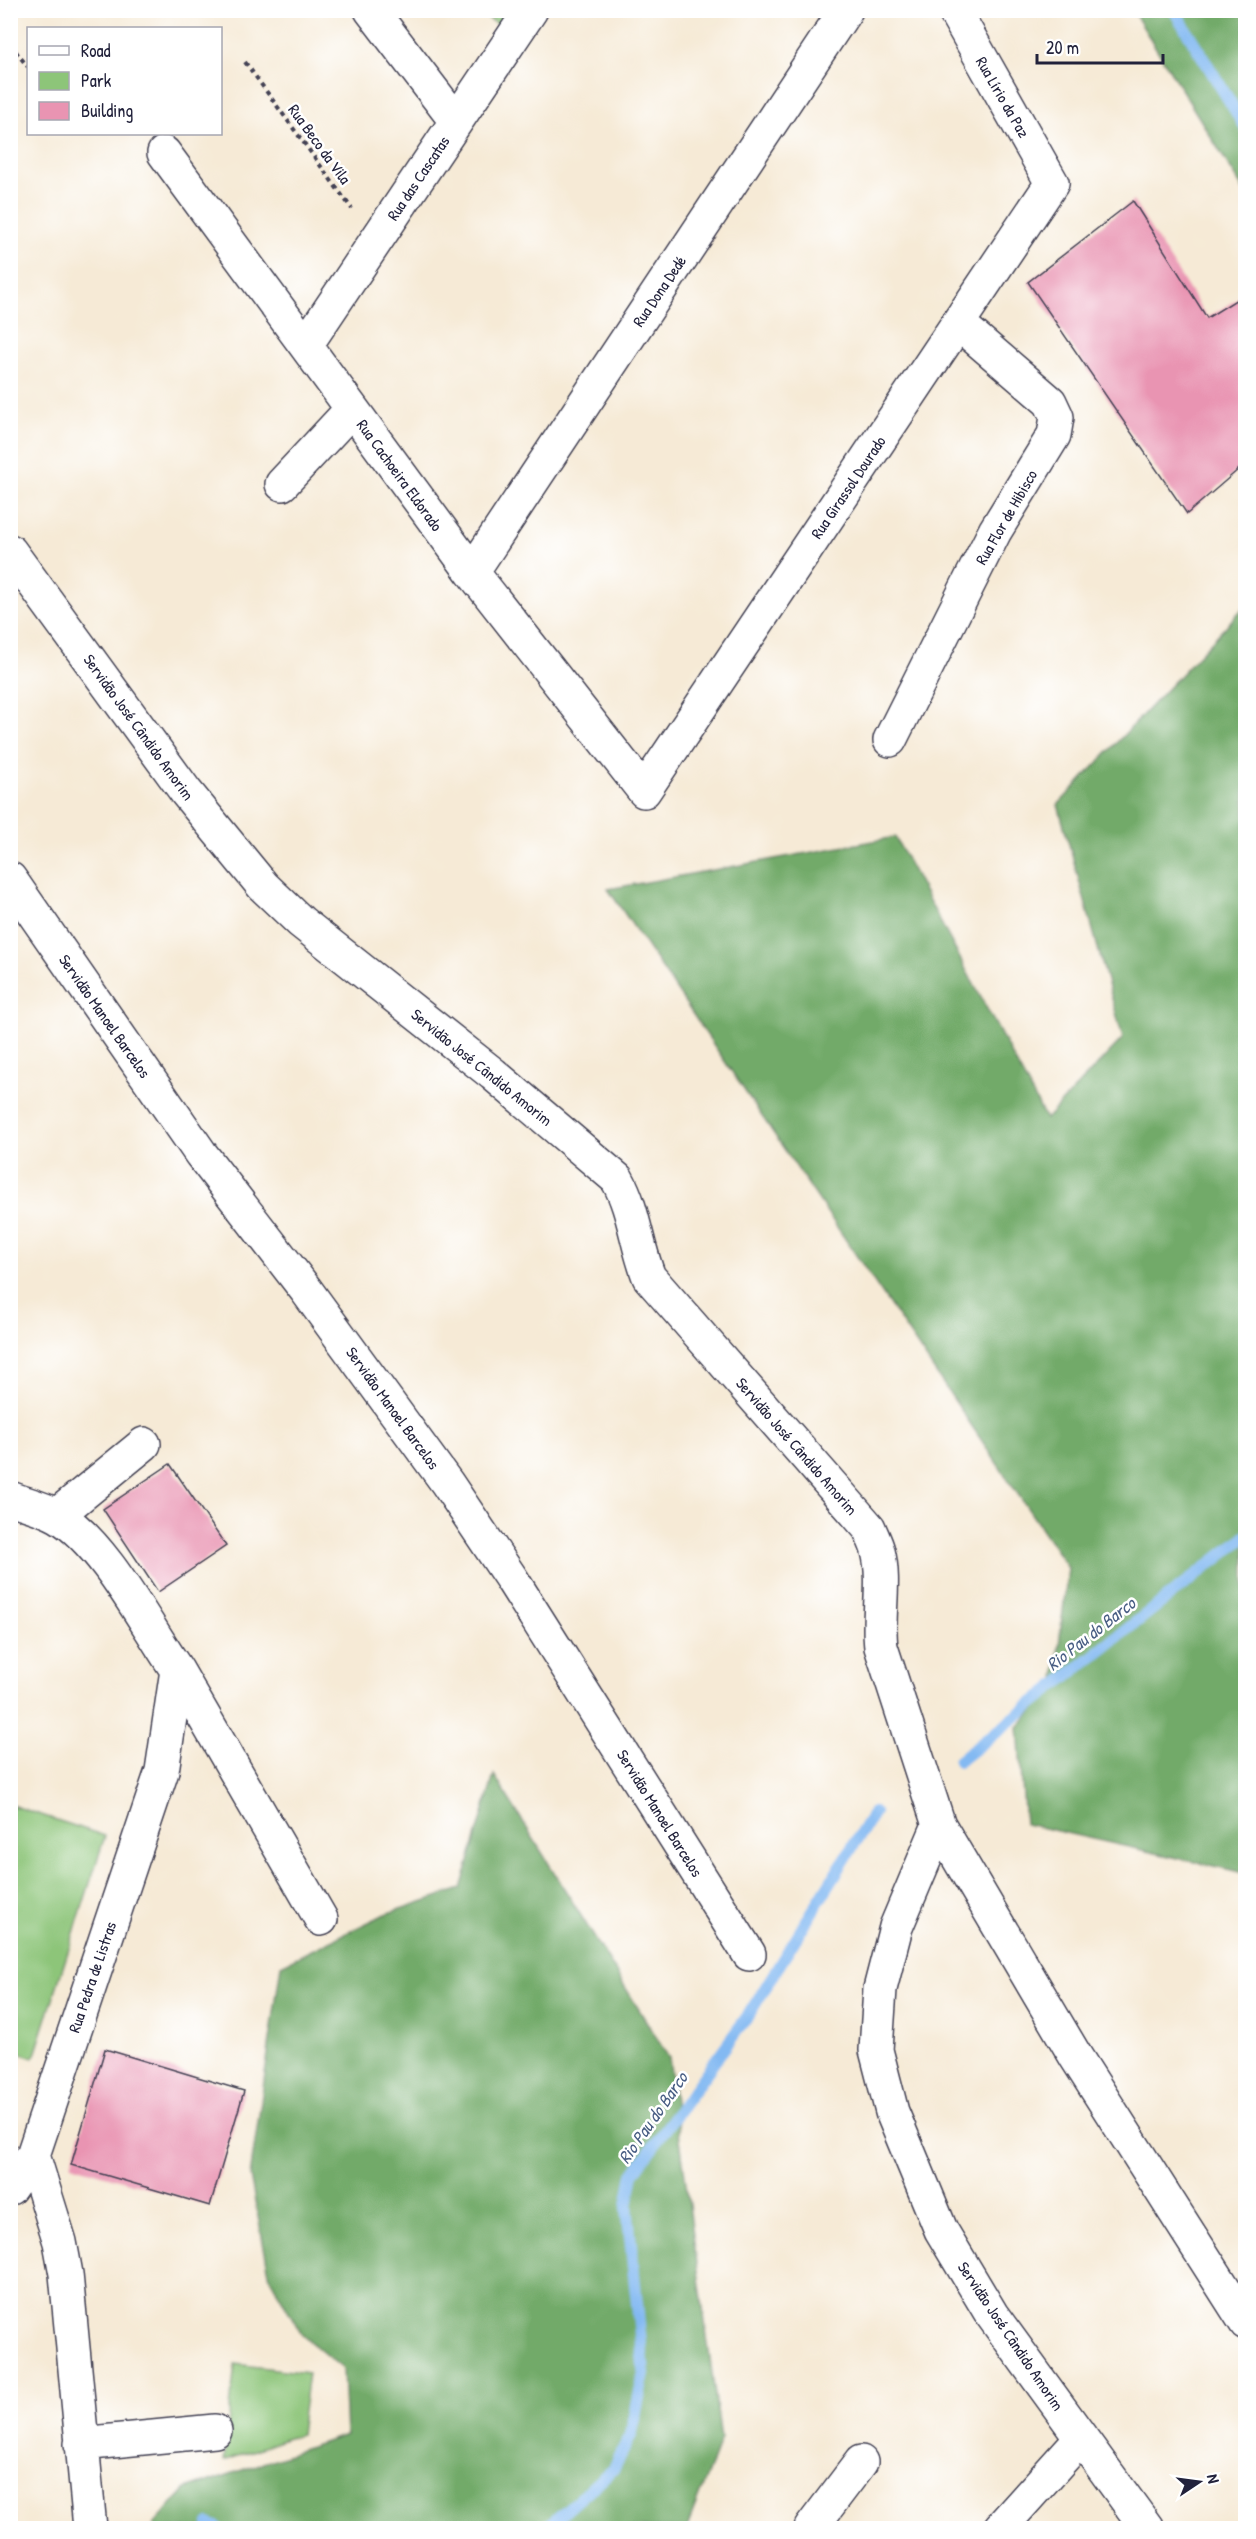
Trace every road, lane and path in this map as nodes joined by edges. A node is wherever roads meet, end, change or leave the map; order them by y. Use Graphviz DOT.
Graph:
graph roads {
  1 [pos="371,10"];
  2 [pos="531,10"];
  3 [pos="846,10"];
  4 [pos="954,10"];
  5 [pos="10,44"];
  6 [pos="245,62"];
  7 [pos="27,67"];
  8 [pos="456,121"];
  9 [pos="164,153"];
  10 [pos="1052,183"];
  11 [pos="375,241"];
  12 [pos="958,323"];
  13 [pos="306,345"];
  14 [pos="352,409"];
  15 [pos="282,484"];
  16 [pos="10,551"];
  17 [pos="472,572"];
  18 [pos="890,740"];
  19 [pos="644,791"];
  20 [pos="10,879"];
  21 [pos="144,1443"];
  22 [pos="10,1498"];
  23 [pos="57,1515"];
  24 [pos="177,1670"];
  25 [pos="939,1825"];
  26 [pos="321,1919"];
  27 [pos="748,1954"];
  28 [pos="33,2155"];
  29 [pos="10,2188"];
  30 [pos="1245,2323"];
  31 [pos="215,2431"];
  32 [pos="1081,2438"];
  33 [pos="81,2444"];
  34 [pos="861,2462"];
  35 [pos="90,2529"];
  36 [pos="811,2529"];
  37 [pos="1000,2529"];
  38 [pos="1147,2529"];
  1 -- 8 [label="street"];
  2 -- 8 [label="street, Rua das Cascatas"];
  3 -- 17 [label="street, Rua Dona Dedé"];
  4 -- 10 [label="street, Rua Lírio da Paz"];
  5 -- 7 [label="path"];
  6 -- 11 [label="path, Rua Beco da Vila"];
  8 -- 11 [label="street, Rua das Cascatas"];
  9 -- 13 [label="street, Rua Cachoeira Eldorado"];
  10 -- 12 [label="street, Rua Girassol Dourado"];
  11 -- 13 [label="street, Rua das Cascatas"];
  12 -- 18 [label="street, Rua Flor de Hibisco"];
  12 -- 19 [label="street, Rua Girassol Dourado"];
  13 -- 14 [label="street, Rua Cachoeira Eldorado"];
  14 -- 15 [label="street"];
  14 -- 17 [label="street, Rua Cachoeira Eldorado"];
  16 -- 25 [label="street, Servidão José Cândido Amorim"];
  17 -- 19 [label="street, Rua Cachoeira Eldorado"];
  20 -- 27 [label="street, Servidão Manoel Barcelos"];
  21 -- 23 [label="street"];
  22 -- 23 [label="street"];
  23 -- 24 [label="street"];
  24 -- 26 [label="street"];
  24 -- 28 [label="street, Rua Pedra de Listras"];
  25 -- 30 [label="street"];
  25 -- 32 [label="street, Servidão José Cândido Amorim"];
  28 -- 29 [label="street, Rua Pedra de Listras"];
  28 -- 33 [label="street"];
  31 -- 33 [label="street"];
  32 -- 37 [label="street"];
  32 -- 38 [label="street, Servidão José Cândido Amorim"];
  33 -- 35 [label="street"];
  34 -- 36 [label="street"];
}
